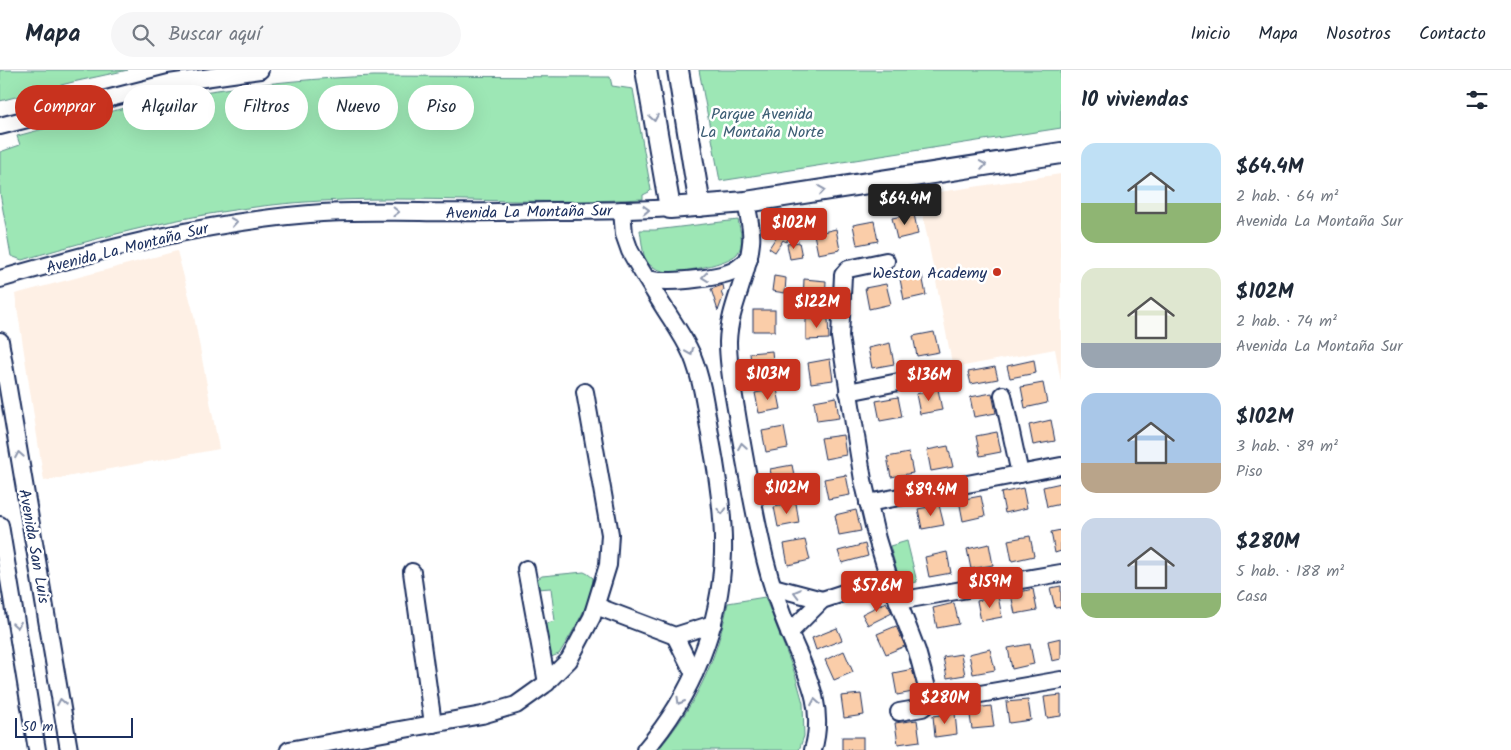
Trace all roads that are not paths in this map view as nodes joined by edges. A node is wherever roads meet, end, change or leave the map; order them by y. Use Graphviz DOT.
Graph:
graph roads {
  1 [pos="260,70"];
  2 [pos="646,70"];
  3 [pos="678,70"];
  4 [pos="0,126"];
  5 [pos="1061,152"];
  6 [pos="746,202"];
  7 [pos="700,206"];
  8 [pos="670,208"];
  9 [pos="622,210"];
  10 [pos="749,259"];
  11 [pos="886,262"];
  12 [pos="646,278"];
  13 [pos="0,279"];
  14 [pos="0,341"];
  15 [pos="919,378"];
  16 [pos="585,392"];
  17 [pos="848,392"];
  18 [pos="1003,395"];
  19 [pos="1061,466"];
  20 [pos="1020,474"];
  21 [pos="868,503"];
  22 [pos="0,525"];
  23 [pos="526,569"];
  24 [pos="412,572"];
  25 [pos="1061,573"];
  26 [pos="889,578"];
  27 [pos="773,587"];
  28 [pos="822,600"];
  29 [pos="898,601"];
  30 [pos="596,606"];
  31 [pos="713,624"];
  32 [pos="789,633"];
  33 [pos="675,636"];
  34 [pos="694,674"];
  35 [pos="1061,680"];
  36 [pos="547,683"];
  37 [pos="934,699"];
  38 [pos="899,712"];
  39 [pos="433,724"];
  40 [pos="38,750"];
  41 [pos="69,750"];
  42 [pos="289,750"];
  43 [pos="645,750"];
  44 [pos="813,750"];
  1 -- 4 [label="street"];
  2 -- 8 [label="street, one-way"];
  3 -- 7 [label="street"];
  6 -- 5 [label="street, Avenida La Montaña Sur, one-way"];
  6 -- 7 [label="street, Avenida La Montaña Sur"];
  6 -- 10 [label="street"];
  7 -- 8 [label="street, Avenida La Montaña Sur"];
  9 -- 8 [label="street, Avenida La Montaña Sur, one-way"];
  9 -- 12 [label="street"];
  13 -- 9 [label="street, Avenida La Montaña Sur, one-way"];
  10 -- 12 [label="street, one-way"];
  27 -- 10 [label="street, one-way"];
  11 -- 17 [label="street"];
  12 -- 31 [label="street, one-way"];
  41 -- 14 [label="street, Avenida San Luis, one-way"];
  15 -- 17 [label="street"];
  16 -- 30 [label="street"];
  17 -- 21 [label="street"];
  18 -- 20 [label="street"];
  19 -- 20 [label="street"];
  20 -- 21 [label="street"];
  21 -- 26 [label="street"];
  22 -- 40 [label="street, Avenida San Luis, one-way"];
  23 -- 36 [label="street"];
  24 -- 39 [label="street"];
  25 -- 29 [label="street"];
  26 -- 28 [label="street"];
  26 -- 29 [label="street"];
  28 -- 27 [label="street, one-way"];
  27 -- 32 [label="street"];
  28 -- 32 [label="street"];
  29 -- 37 [label="street"];
  30 -- 33 [label="street"];
  30 -- 36 [label="street"];
  31 -- 33 [label="street"];
  31 -- 34 [label="street"];
  44 -- 32 [label="street, one-way"];
  33 -- 34 [label="street"];
  34 -- 43 [label="street, one-way"];
  35 -- 37 [label="street"];
  36 -- 39 [label="street"];
  37 -- 38 [label="street"];
  39 -- 42 [label="street"];
}
